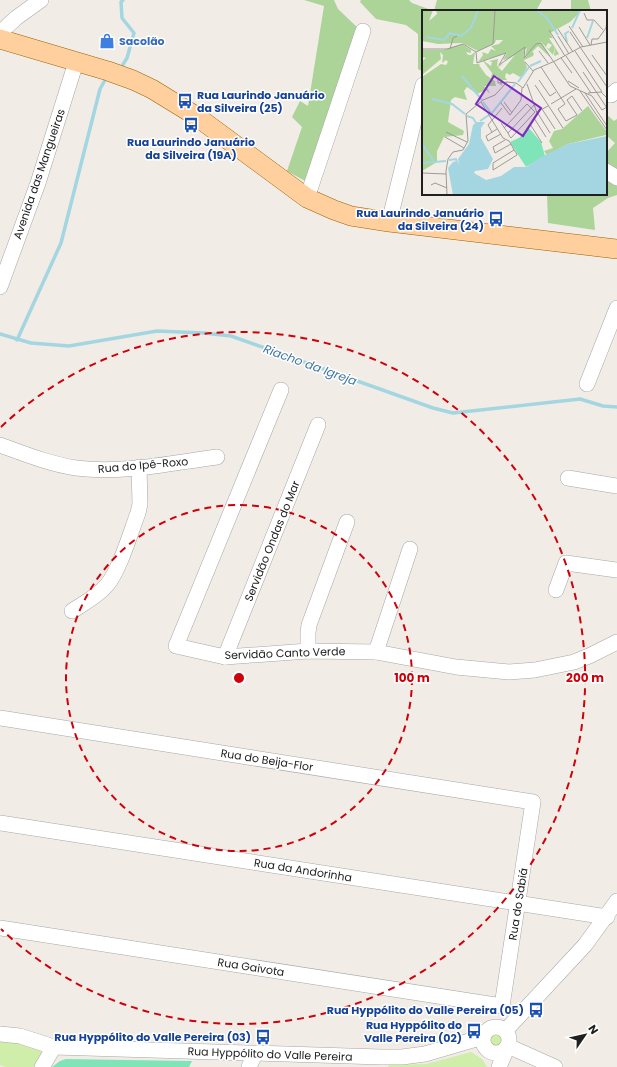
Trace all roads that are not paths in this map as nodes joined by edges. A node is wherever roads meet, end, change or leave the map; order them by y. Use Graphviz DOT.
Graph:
graph roads {
  1 [pos="41,0"];
  2 [pos="363,31"];
  3 [pos="0,33"];
  4 [pos="0,39"];
  5 [pos="76,62"];
  6 [pos="422,89"];
  7 [pos="617,90"];
  8 [pos="607,95"];
  9 [pos="607,172"];
  10 [pos="617,178"];
  11 [pos="307,198"];
  12 [pos="389,222"];
  13 [pos="617,249"];
  14 [pos="3,270"];
  15 [pos="0,286"];
  16 [pos="617,308"];
  17 [pos="587,384"];
  18 [pos="281,390"];
  19 [pos="318,425"];
  20 [pos="0,445"];
  21 [pos="217,457"];
  22 [pos="139,467"];
  23 [pos="568,478"];
  24 [pos="617,486"];
  25 [pos="347,522"];
  26 [pos="410,549"];
  27 [pos="617,570"];
  28 [pos="556,590"];
  29 [pos="72,611"];
  30 [pos="617,642"];
  31 [pos="308,651"];
  32 [pos="376,652"];
  33 [pos="225,657"];
  34 [pos="0,718"];
  35 [pos="533,802"];
  36 [pos="0,823"];
  37 [pos="617,901"];
  38 [pos="518,903"];
  39 [pos="607,917"];
  40 [pos="0,928"];
  41 [pos="502,1006"];
  42 [pos="506,1030"];
  43 [pos="0,1034"];
  44 [pos="483,1037"];
  45 [pos="54,1046"];
  46 [pos="508,1046"];
  47 [pos="252,1060"];
  48 [pos="379,1062"];
  49 [pos="42,1067"];
  50 [pos="499,1067"];
  51 [pos="555,1067"];
  1 -- 3 [label="street"];
  2 -- 11 [label="street"];
  4 -- 5 [label="main road"];
  5 -- 11 [label="main road"];
  5 -- 14 [label="street, Avenida das Mangueiras"];
  6 -- 12 [label="street"];
  7 -- 8 [label="street"];
  9 -- 10 [label="street"];
  11 -- 12 [label="main road"];
  12 -- 13 [label="main road"];
  14 -- 15 [label="street, Avenida das Mangueiras"];
  16 -- 17 [label="street"];
  18 -- 33 [label="street, Servidão Canto Verde"];
  19 -- 33 [label="street, Servidão Ondas do Mar"];
  20 -- 22 [label="street, Rua do Ipê-Roxo"];
  21 -- 22 [label="street, Rua do Ipê-Roxo"];
  22 -- 29 [label="street"];
  23 -- 24 [label="street"];
  25 -- 31 [label="street"];
  26 -- 32 [label="street"];
  27 -- 28 [label="street"];
  30 -- 32 [label="street, Servidão Canto Verde"];
  31 -- 32 [label="street, Servidão Canto Verde"];
  31 -- 33 [label="street, Servidão Canto Verde"];
  34 -- 35 [label="street, Rua do Beija-Flor"];
  35 -- 38 [label="street, Rua do Sabiá"];
  36 -- 38 [label="street, Rua da Andorinha"];
  37 -- 39 [label="street"];
  38 -- 39 [label="street, Rua da Andorinha"];
  38 -- 41 [label="street, Rua do Sabiá"];
  39 -- 42 [label="street"];
  40 -- 41 [label="street, Rua Gaivota"];
  42 -- 44 [label="street"];
  42 -- 46 [label="street"];
  43 -- 45 [label="street, Rua Hyppólito do Valle Pereira"];
  44 -- 46 [label="street"];
  44 -- 48 [label="street, Rua Hyppólito do Valle Pereira"];
  45 -- 47 [label="street, Rua Hyppólito do Valle Pereira"];
  45 -- 49 [label="street"];
  46 -- 50 [label="street"];
  46 -- 51 [label="street"];
  47 -- 48 [label="street, Rua Hyppólito do Valle Pereira"];
}
